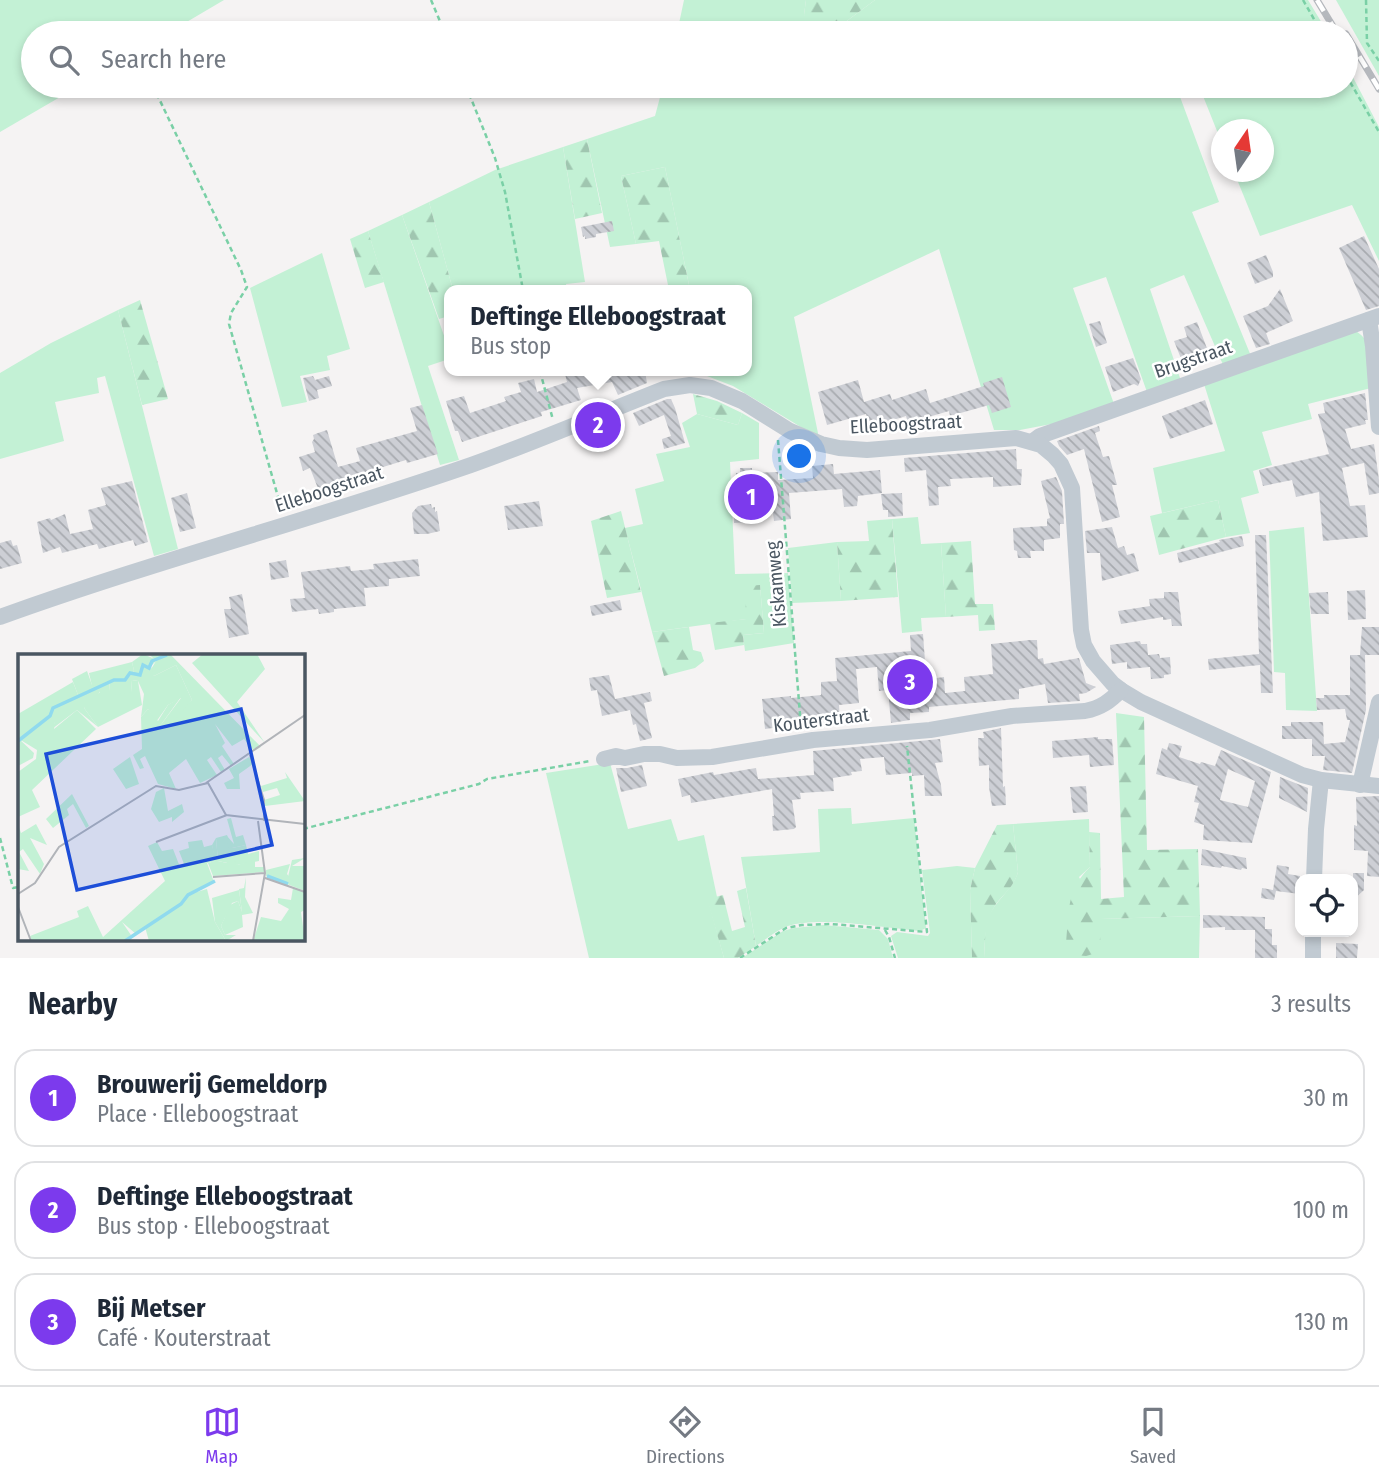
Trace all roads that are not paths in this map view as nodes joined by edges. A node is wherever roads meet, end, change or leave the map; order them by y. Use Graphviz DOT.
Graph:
graph roads {
  1 [pos="1374,318"];
  2 [pos="1379,427"];
  3 [pos="1032,442"];
  4 [pos="0,617"];
  5 [pos="1121,690"];
  6 [pos="1379,702"];
  7 [pos="604,759"];
  8 [pos="1321,780"];
  9 [pos="1360,785"];
  10 [pos="1379,786"];
  11 [pos="1314,874"];
  12 [pos="1313,937"];
  13 [pos="1312,958"];
  1 -- 2 [label="street, Brugstraat"];
  1 -- 3 [label="street, Brugstraat"];
  3 -- 4 [label="street, Elleboogstraat"];
  3 -- 5 [label="street"];
  5 -- 7 [label="street, Kouterstraat"];
  5 -- 8 [label="street"];
  6 -- 9 [label="street"];
  8 -- 9 [label="street"];
  8 -- 11 [label="street"];
  9 -- 10 [label="street"];
  12 -- 13 [label="street"];
}
